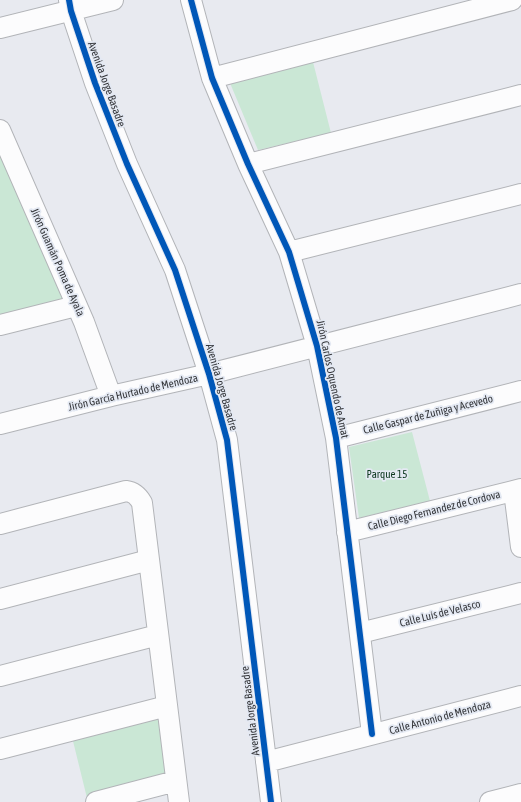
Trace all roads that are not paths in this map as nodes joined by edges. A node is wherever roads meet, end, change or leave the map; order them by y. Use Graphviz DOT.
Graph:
graph roads {
  1 [pos="113,0"];
  2 [pos="191,0"];
  3 [pos="512,0"];
  4 [pos="70,5"];
  5 [pos="0,28"];
  6 [pos="212,78"];
  7 [pos="521,95"];
  8 [pos="0,130"];
  9 [pos="248,164"];
  10 [pos="521,194"];
  11 [pos="289,252"];
  12 [pos="521,294"];
  13 [pos="76,306"];
  14 [pos="0,325"];
  15 [pos="317,346"];
  16 [pos="209,374"];
  17 [pos="521,391"];
  18 [pos="111,396"];
  19 [pos="0,424"];
  20 [pos="336,438"];
  21 [pos="517,490"];
  22 [pos="0,524"];
  23 [pos="347,532"];
  24 [pos="521,547"];
  25 [pos="149,560"];
  26 [pos="521,593"];
  27 [pos="0,599"];
  28 [pos="360,633"];
  29 [pos="158,635"];
  30 [pos="0,676"];
  31 [pos="521,696"];
  32 [pos="167,706"];
  33 [pos="372,734"];
  34 [pos="0,749"];
  35 [pos="266,762"];
  36 [pos="176,781"];
  37 [pos="521,794"];
  38 [pos="96,802"];
  39 [pos="179,802"];
  40 [pos="272,802"];
  41 [pos="490,802"];
  1 -- 4 [label="street"];
  2 -- 6 [label="street, Jirón Carlos Oquendo de Amat"];
  3 -- 6 [label="street"];
  4 -- 5 [label="street"];
  4 -- 16 [label="street, Avenida Jorge Basadre"];
  6 -- 9 [label="street, Jirón Carlos Oquendo de Amat"];
  7 -- 9 [label="street"];
  8 -- 13 [label="street, Jirón Guamán Poma de Ayala"];
  9 -- 11 [label="street, Jirón Carlos Oquendo de Amat"];
  10 -- 11 [label="street"];
  11 -- 15 [label="street, Jirón Carlos Oquendo de Amat"];
  12 -- 15 [label="street, Jirón García Hurtado de Mendoza"];
  13 -- 14 [label="street"];
  13 -- 18 [label="street, Jirón Guamán Poma de Ayala"];
  15 -- 16 [label="street, Jirón García Hurtado de Mendoza"];
  15 -- 20 [label="street, Jirón Carlos Oquendo de Amat"];
  16 -- 18 [label="street, Jirón García Hurtado de Mendoza"];
  16 -- 35 [label="street, Avenida Jorge Basadre"];
  17 -- 20 [label="street, Calle Gaspar de Zuñiga y Acevedo"];
  18 -- 19 [label="street, Jirón García Hurtado de Mendoza"];
  20 -- 23 [label="street, Jirón Carlos Oquendo de Amat"];
  21 -- 23 [label="street, Calle Diego Fernandez de Cordova"];
  21 -- 24 [label="street"];
  22 -- 25 [label="street"];
  23 -- 28 [label="street, Jirón Carlos Oquendo de Amat"];
  25 -- 27 [label="street"];
  25 -- 29 [label="street"];
  26 -- 28 [label="street, Calle Luis de Velasco"];
  28 -- 33 [label="street, Jirón Carlos Oquendo de Amat"];
  29 -- 30 [label="street"];
  29 -- 32 [label="street"];
  31 -- 33 [label="street, Calle Antonio de Mendoza"];
  32 -- 34 [label="street"];
  32 -- 36 [label="street"];
  33 -- 35 [label="street, Calle Antonio de Mendoza"];
  35 -- 40 [label="street, Avenida Jorge Basadre"];
  36 -- 38 [label="street"];
  36 -- 39 [label="street"];
  37 -- 41 [label="street"];
}
